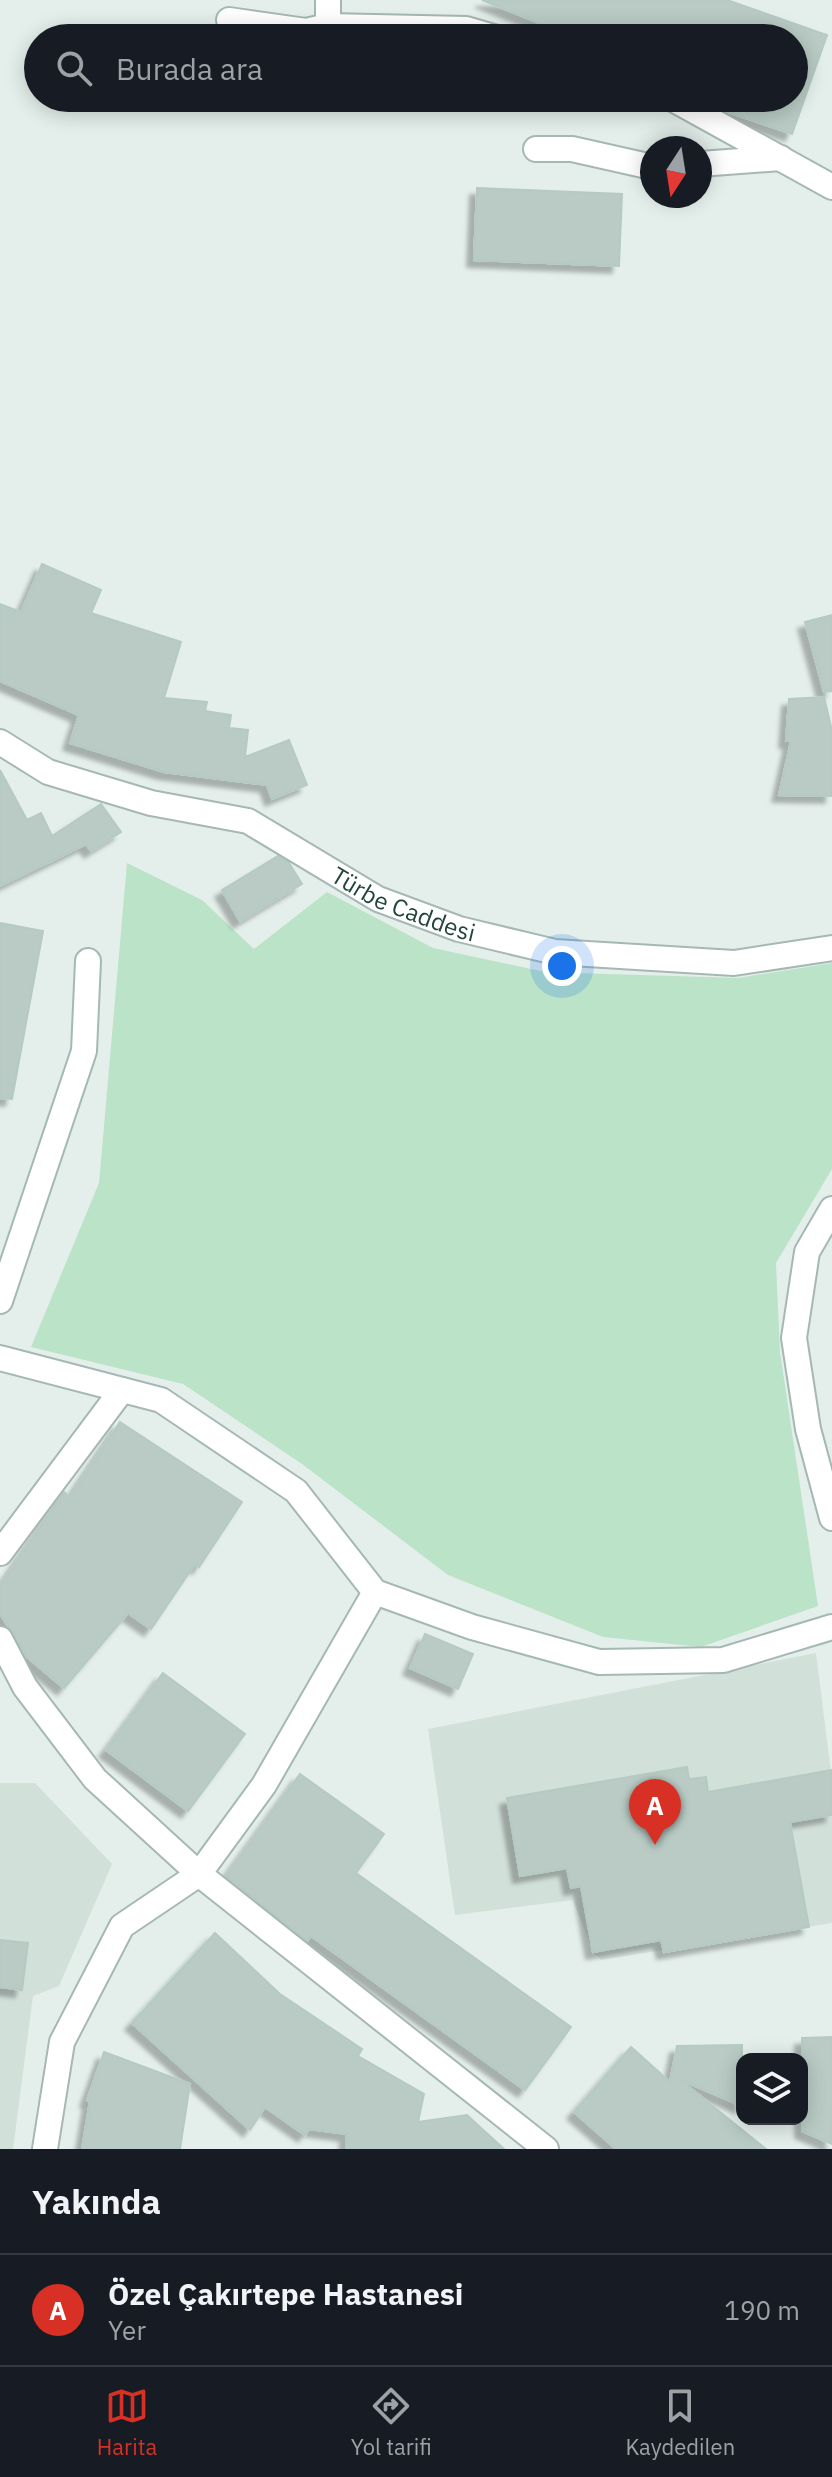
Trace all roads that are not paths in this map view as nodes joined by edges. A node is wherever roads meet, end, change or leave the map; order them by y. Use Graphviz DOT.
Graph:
graph roads {
  1 [pos="328,0"];
  2 [pos="229,20"];
  3 [pos="257,24"];
  4 [pos="328,24"];
  5 [pos="697,112"];
  6 [pos="536,149"];
  7 [pos="781,158"];
  8 [pos="712,163"];
  9 [pos="640,164"];
  10 [pos="832,187"];
  11 [pos="0,742"];
  12 [pos="832,948"];
  13 [pos="88,961"];
  14 [pos="832,1209"];
  15 [pos="0,1301"];
  16 [pos="0,1358"];
  17 [pos="122,1390"];
  18 [pos="832,1518"];
  19 [pos="0,1553"];
  20 [pos="375,1592"];
  21 [pos="832,1627"];
  22 [pos="0,1639"];
  23 [pos="199,1874"];
  24 [pos="45,2149"];
  25 [pos="546,2149"];
  1 -- 4 [label="street"];
  2 -- 3 [label="street"];
  5 -- 7 [label="street"];
  6 -- 9 [label="street"];
  7 -- 8 [label="street"];
  7 -- 10 [label="street"];
  11 -- 12 [label="street, Türbe Caddesi"];
  13 -- 15 [label="street"];
  14 -- 18 [label="street"];
  16 -- 17 [label="street"];
  17 -- 19 [label="street"];
  17 -- 20 [label="street"];
  20 -- 21 [label="street"];
  20 -- 23 [label="street"];
  22 -- 23 [label="street"];
  23 -- 24 [label="street"];
  23 -- 25 [label="street"];
}
